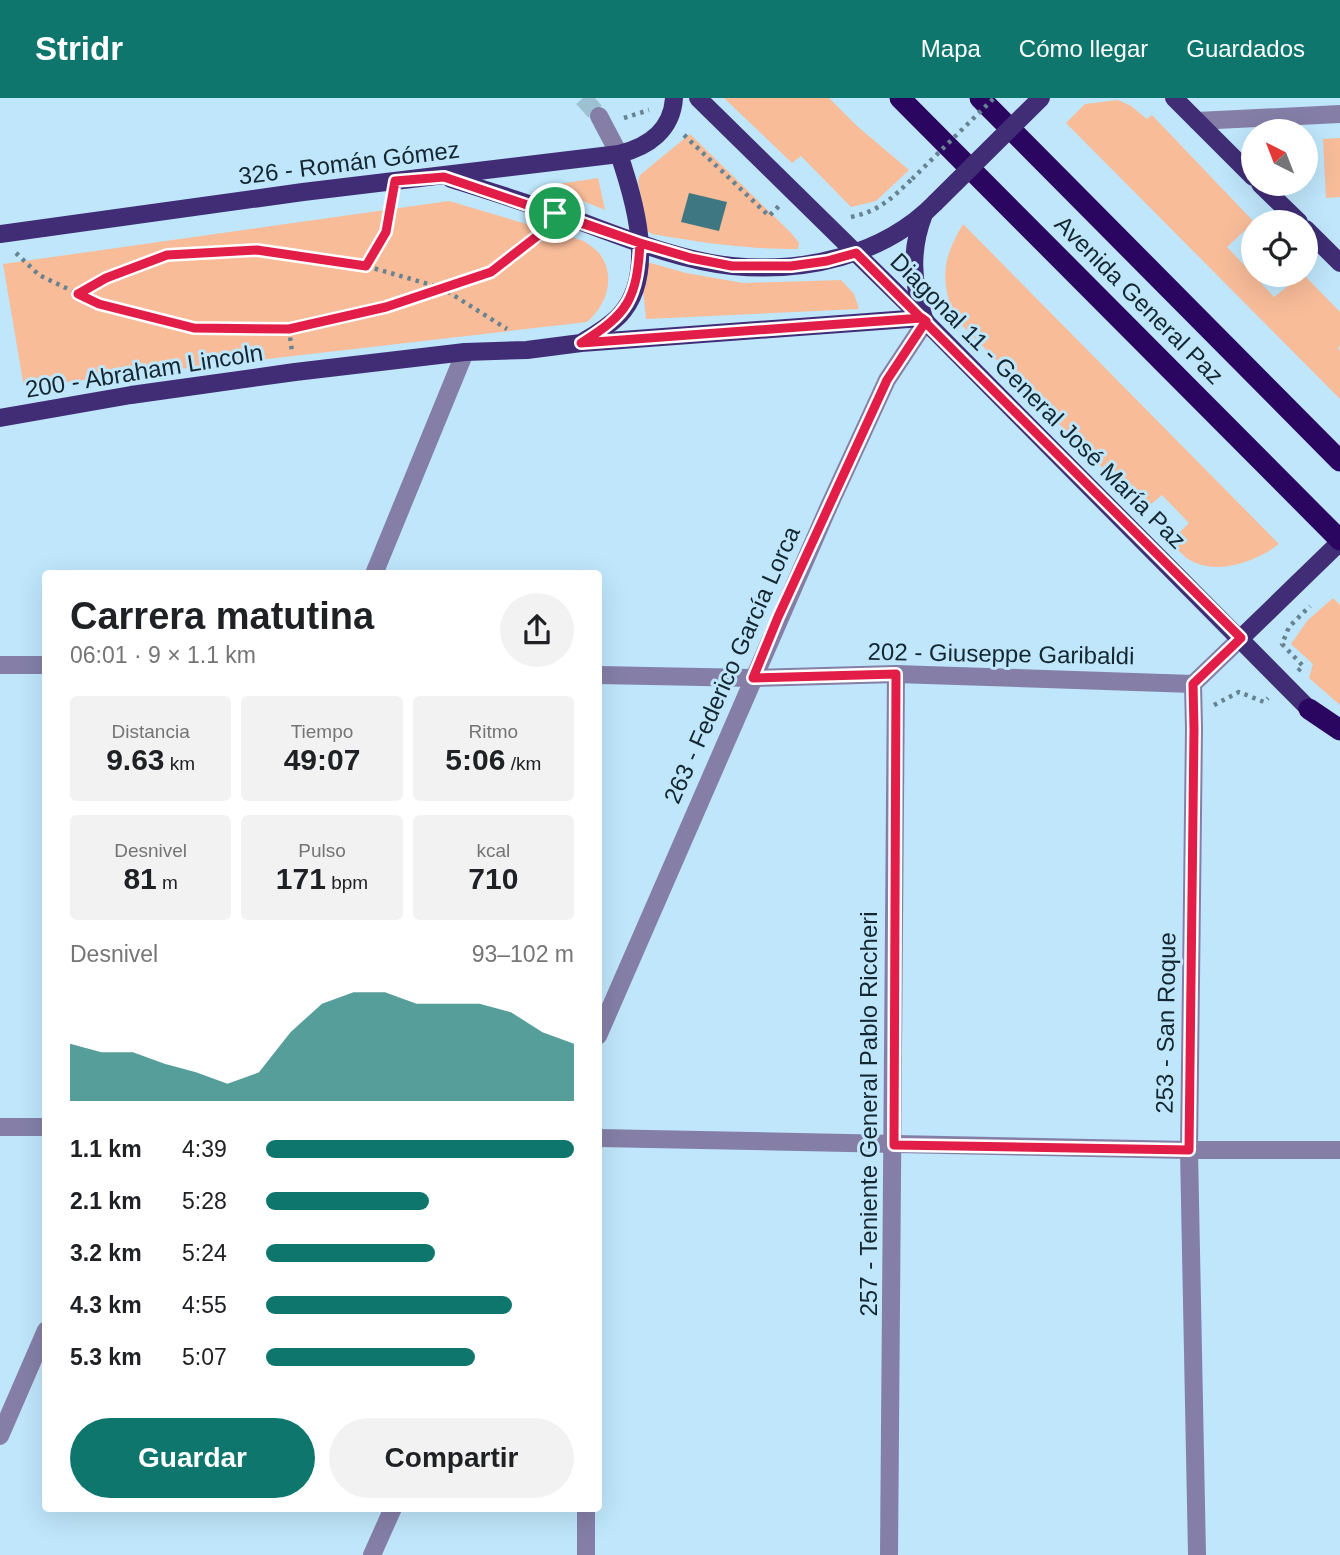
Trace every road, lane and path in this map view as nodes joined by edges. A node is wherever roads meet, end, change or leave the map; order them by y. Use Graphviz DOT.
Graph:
graph roads {
  1 [pos="674,98"];
  2 [pos="698,98"];
  3 [pos="900,98"];
  4 [pos="980,98"];
  5 [pos="994,98"];
  6 [pos="1041,98"];
  7 [pos="1174,98"];
  8 [pos="1340,114"];
  9 [pos="599,116"];
  10 [pos="1197,121"];
  11 [pos="619,154"];
  12 [pos="1241,165"];
  13 [pos="444,177"];
  14 [pos="912,179"];
  15 [pos="395,181"];
  16 [pos="1272,196"];
  17 [pos="930,209"];
  18 [pos="1287,210"];
  19 [pos="555,213"];
  20 [pos="5,241"];
  21 [pos="1318,241"];
  22 [pos="640,243"];
  23 [pos="856,253"];
  24 [pos="1340,263"];
  25 [pos="366,266"];
  26 [pos="442,288"];
  27 [pos="78,294"];
  28 [pos="924,320"];
  29 [pos="581,343"];
  30 [pos="527,350"];
  31 [pos="465,352"];
  32 [pos="0,418"];
  33 [pos="1340,461"];
  34 [pos="1340,541"];
  35 [pos="376,570"];
  36 [pos="1241,638"];
  37 [pos="0,665"];
  38 [pos="42,666"];
  39 [pos="896,674"];
  40 [pos="602,675"];
  41 [pos="753,678"];
  42 [pos="1193,684"];
  43 [pos="1309,709"];
  44 [pos="1340,730"];
  45 [pos="1340,742"];
  46 [pos="602,1026"];
  47 [pos="0,1127"];
  48 [pos="42,1127"];
  49 [pos="602,1138"];
  50 [pos="894,1145"];
  51 [pos="1189,1150"];
  52 [pos="1340,1150"];
  53 [pos="42,1339"];
  54 [pos="0,1436"];
  55 [pos="391,1512"];
  56 [pos="586,1512"];
  57 [pos="373,1555"];
  58 [pos="586,1555"];
  59 [pos="890,1555"];
  60 [pos="1197,1555"];
  1 -- 11 [label="main road, 326 - Román Gómez"];
  2 -- 23 [label="main road, Diagonal 11 - General José María Paz"];
  3 -- 34 [label="highway, Avenida General Paz"];
  4 -- 33 [label="highway, Avenida General Paz"];
  5 -- 14 [label="path, bridge"];
  6 -- 17 [label="main road, bridge"];
  7 -- 10 [label="main road"];
  8 -- 10 [label="street"];
  9 -- 11 [label="street"];
  10 -- 12 [label="main road"];
  11 -- 13 [label="main road, 326 - Román Gómez"];
  11 -- 22 [label="main road"];
  13 -- 15 [label="main road, 326 - Román Gómez"];
  13 -- 19 [label="main road"];
  15 -- 20 [label="main road, 326 - Román Gómez"];
  15 -- 25 [label="path"];
  16 -- 18 [label="main road"];
  17 -- 23 [label="main road"];
  17 -- 28 [label="main road"];
  19 -- 22 [label="main road"];
  19 -- 26 [label="path"];
  20 -- 27 [label="path"];
  21 -- 24 [label="main road"];
  22 -- 23 [label="main road"];
  22 -- 29 [label="main road"];
  23 -- 28 [label="main road, Diagonal 11 - General José María Paz"];
  25 -- 26 [label="path"];
  25 -- 27 [label="path"];
  26 -- 27 [label="path"];
  26 -- 30 [label="path"];
  28 -- 29 [label="main road, 200 - Abraham Lincoln"];
  28 -- 36 [label="main road, Diagonal 11 - General José María Paz"];
  28 -- 41 [label="street, 263 - Federico García Lorca"];
  29 -- 30 [label="main road, 200 - Abraham Lincoln"];
  30 -- 31 [label="main road, 200 - Abraham Lincoln"];
  31 -- 32 [label="main road, 200 - Abraham Lincoln"];
  31 -- 35 [label="street"];
  34 -- 36 [label="main road"];
  36 -- 42 [label="street"];
  36 -- 43 [label="main road, Diagonal 11 - General José María Paz"];
  37 -- 38 [label="street"];
  39 -- 41 [label="street, 202 - Giuseppe Garibaldi"];
  39 -- 42 [label="street, 202 - Giuseppe Garibaldi"];
  39 -- 50 [label="street, 257 - Teniente General Pablo Riccheri"];
  40 -- 41 [label="street, 202 - Giuseppe Garibaldi"];
  41 -- 46 [label="street, 263 - Federico García Lorca"];
  42 -- 51 [label="street, 253 - San Roque"];
  43 -- 44 [label="highway"];
  43 -- 45 [label="street, Diagonal 11 - General José María Paz"];
  47 -- 48 [label="street"];
  49 -- 50 [label="street"];
  50 -- 51 [label="street"];
  50 -- 59 [label="street, 257 - Teniente General Pablo Riccheri"];
  51 -- 52 [label="street"];
  51 -- 60 [label="street, 253 - San Roque"];
  53 -- 54 [label="street"];
  55 -- 57 [label="street"];
  56 -- 58 [label="street"];
}
